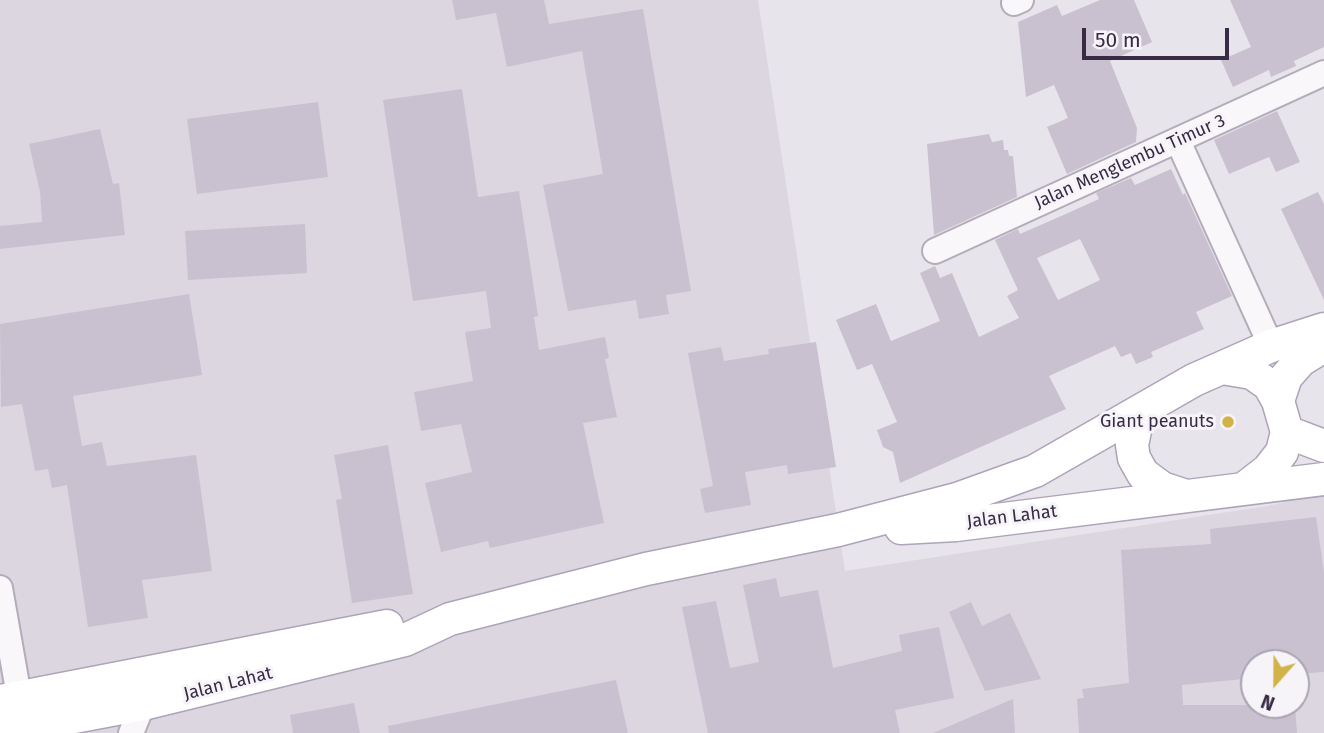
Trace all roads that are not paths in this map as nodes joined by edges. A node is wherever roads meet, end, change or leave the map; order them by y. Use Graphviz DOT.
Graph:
graph roads {
  1 [pos="1324,73"];
  2 [pos="1178,141"];
  3 [pos="935,251"];
  4 [pos="1324,329"];
  5 [pos="1270,346"];
  6 [pos="1324,346"];
  7 [pos="1222,368"];
  8 [pos="1278,401"];
  9 [pos="1147,408"];
  10 [pos="1287,432"];
  11 [pos="1324,446"];
  12 [pos="1324,479"];
  13 [pos="1246,487"];
  14 [pos="1186,496"];
  15 [pos="838,530"];
  16 [pos="0,588"];
  17 [pos="450,619"];
  18 [pos="10,699"];
  19 [pos="143,704"];
  20 [pos="106,724"];
  21 [pos="0,731"];
  22 [pos="131,733"];
  1 -- 2 [label="street, Jalan Menglembu Timur 3"];
  2 -- 3 [label="street, Jalan Menglembu Timur 3"];
  2 -- 5 [label="street"];
  4 -- 5 [label="main road"];
  5 -- 7 [label="main road"];
  6 -- 8 [label="main road"];
  7 -- 8 [label="main road"];
  7 -- 9 [label="main road"];
  8 -- 10 [label="main road"];
  9 -- 14 [label="main road"];
  9 -- 15 [label="main road, Jalan Lahat"];
  10 -- 11 [label="main road"];
  10 -- 13 [label="main road"];
  12 -- 13 [label="main road"];
  13 -- 14 [label="main road"];
  14 -- 15 [label="main road, Jalan Lahat"];
  15 -- 17 [label="main road, Jalan Lahat"];
  16 -- 18 [label="street"];
  17 -- 18 [label="main road, Jalan Lahat"];
  17 -- 19 [label="main road, Jalan Lahat"];
  19 -- 20 [label="main road, Jalan Lahat"];
  19 -- 22 [label="street"];
  20 -- 21 [label="main road, Jalan Lahat"];
}
